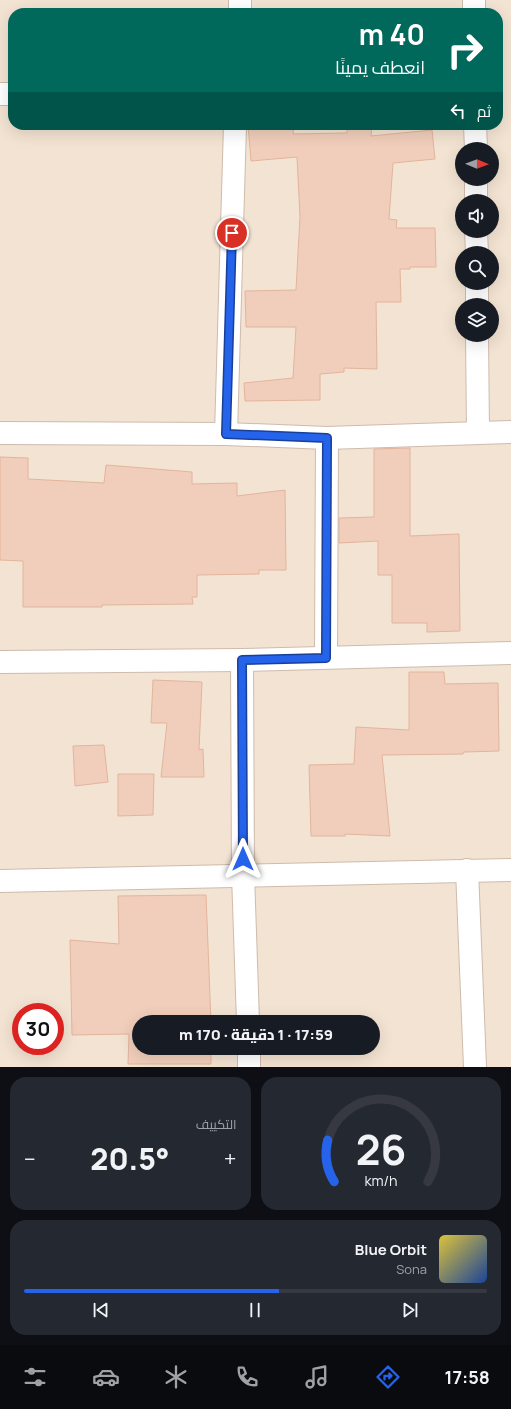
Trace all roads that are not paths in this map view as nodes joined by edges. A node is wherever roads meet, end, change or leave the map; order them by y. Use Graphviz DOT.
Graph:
graph roads {
  1 [pos="235,130"];
  2 [pos="475,130"];
  3 [pos="476,142"];
  4 [pos="477,342"];
  5 [pos="478,432"];
  6 [pos="511,432"];
  7 [pos="0,433"];
  8 [pos="226,434"];
  9 [pos="327,438"];
  10 [pos="511,654"];
  11 [pos="326,658"];
  12 [pos="242,660"];
  13 [pos="0,662"];
  14 [pos="467,870"];
  15 [pos="511,870"];
  16 [pos="243,874"];
  17 [pos="0,881"];
  18 [pos="248,1015"];
  19 [pos="248,1055"];
  20 [pos="249,1067"];
  21 [pos="475,1067"];
  1 -- 8 [label="street"];
  2 -- 3 [label="street"];
  4 -- 5 [label="street"];
  5 -- 6 [label="street"];
  5 -- 9 [label="street"];
  7 -- 8 [label="street"];
  8 -- 9 [label="street"];
  9 -- 11 [label="street"];
  10 -- 11 [label="street"];
  11 -- 12 [label="street"];
  12 -- 13 [label="street"];
  12 -- 16 [label="street"];
  14 -- 15 [label="street"];
  14 -- 16 [label="street"];
  14 -- 21 [label="street"];
  16 -- 17 [label="street"];
  16 -- 18 [label="street"];
  19 -- 20 [label="street"];
}
